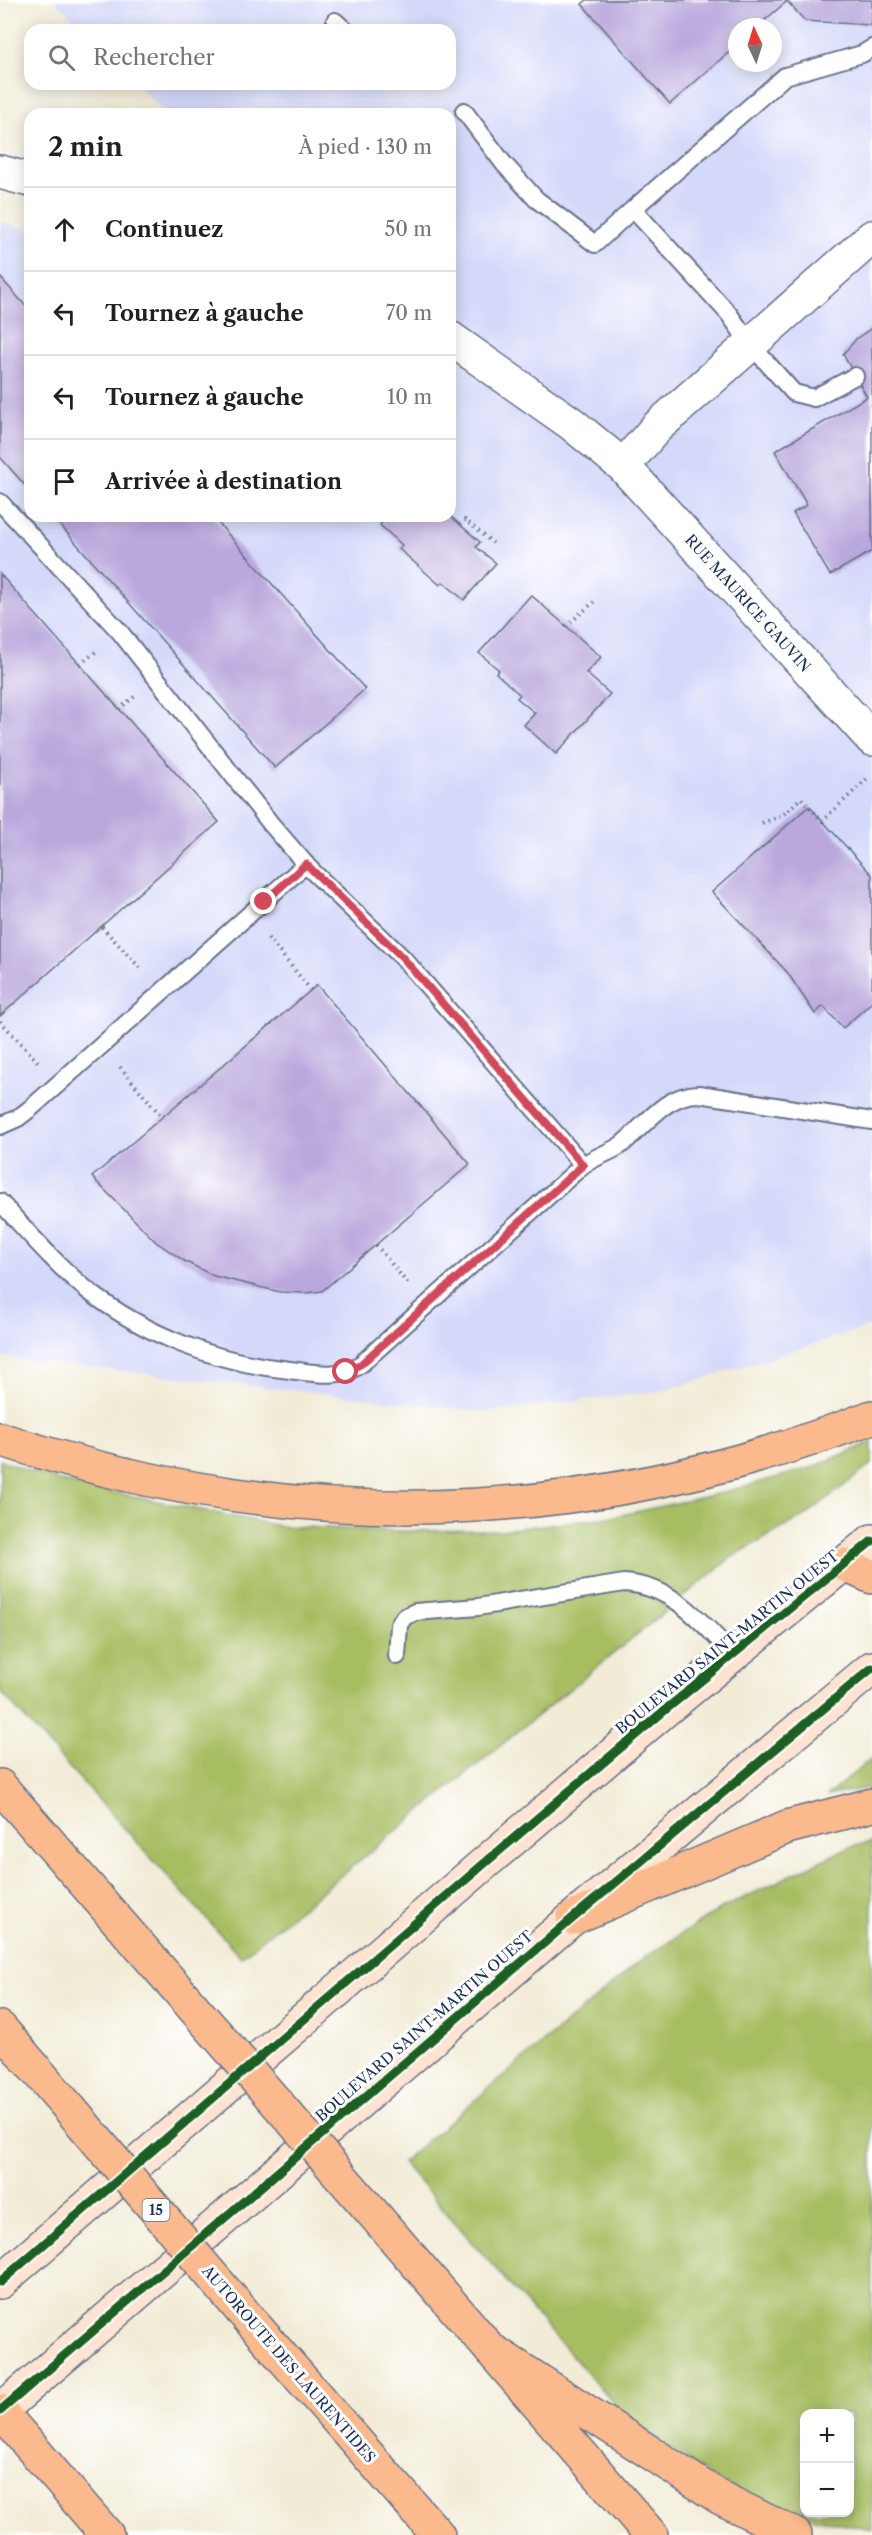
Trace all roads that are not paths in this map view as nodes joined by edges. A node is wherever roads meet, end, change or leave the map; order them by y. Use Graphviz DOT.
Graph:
graph roads {
  1 [pos="872,48"];
  2 [pos="464,111"];
  3 [pos="0,172"];
  4 [pos="24,178"];
  5 [pos="633,209"];
  6 [pos="872,237"];
  7 [pos="456,342"];
  8 [pos="750,344"];
  9 [pos="855,376"];
  10 [pos="623,466"];
  11 [pos="0,502"];
  12 [pos="872,739"];
  13 [pos="306,864"];
  14 [pos="872,1121"];
  15 [pos="0,1126"];
  16 [pos="583,1165"];
  17 [pos="0,1202"];
  18 [pos="872,1417"];
  19 [pos="0,1439"];
  20 [pos="872,1541"];
  21 [pos="858,1571"];
  22 [pos="732,1654"];
  23 [pos="397,1656"];
  24 [pos="872,1668"];
  25 [pos="0,1786"];
  26 [pos="872,1805"];
  27 [pos="573,1918"];
  28 [pos="0,2028"];
  29 [pos="0,2282"];
  30 [pos="490,2349"];
  31 [pos="0,2411"];
  32 [pos="106,2535"];
  33 [pos="438,2535"];
  34 [pos="651,2535"];
  35 [pos="795,2535"];
  1 -- 5 [label="lane"];
  2 -- 5 [label="lane"];
  3 -- 4 [label="street"];
  5 -- 8 [label="lane"];
  6 -- 8 [label="street"];
  7 -- 10 [label="street, RUE MAURICE GAUVIN"];
  8 -- 9 [label="lane"];
  8 -- 10 [label="street"];
  10 -- 12 [label="street, RUE MAURICE GAUVIN"];
  11 -- 13 [label="lane"];
  13 -- 15 [label="lane"];
  13 -- 16 [label="lane"];
  14 -- 16 [label="lane"];
  16 -- 17 [label="lane"];
  18 -- 19 [label="main road"];
  20 -- 21 [label="main road, BOULEVARD SAINT-MARTIN OUEST"];
  21 -- 22 [label="main road, BOULEVARD SAINT-MARTIN OUEST"];
  22 -- 23 [label="lane"];
  22 -- 29 [label="main road, BOULEVARD SAINT-MARTIN OUEST"];
  24 -- 27 [label="main road, BOULEVARD SAINT-MARTIN OUEST"];
  25 -- 30 [label="main road, bridge"];
  26 -- 27 [label="main road"];
  27 -- 31 [label="main road, BOULEVARD SAINT-MARTIN OUEST"];
  28 -- 33 [label="main road, AUTOROUTE DES LAURENTIDES / 15, bridge"];
  30 -- 34 [label="main road"];
  30 -- 35 [label="main road"];
  31 -- 32 [label="main road"];
}
